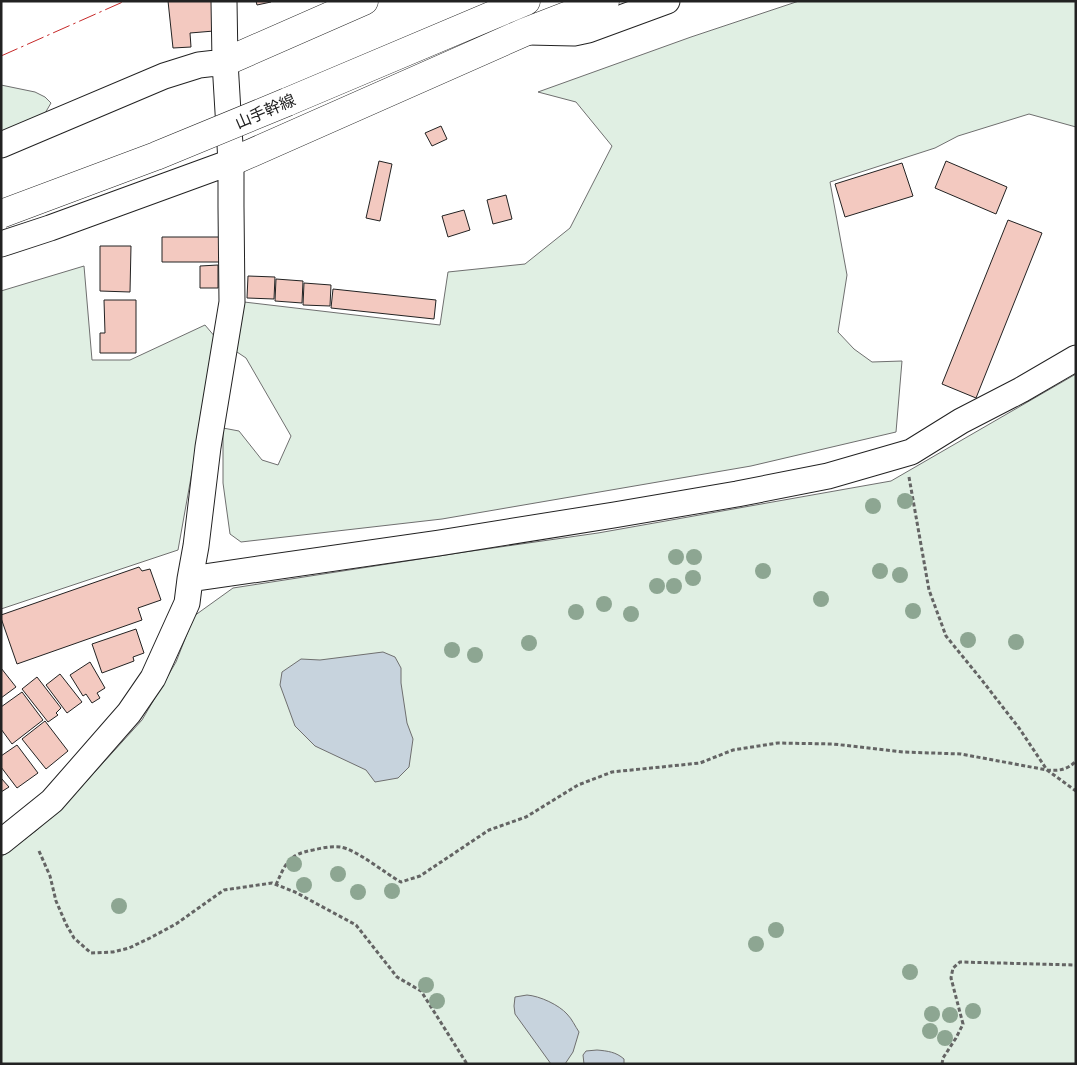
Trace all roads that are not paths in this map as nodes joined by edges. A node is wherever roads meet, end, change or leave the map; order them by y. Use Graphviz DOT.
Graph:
graph roads {
  1 [pos="224,1"];
  2 [pos="364,1"];
  3 [pos="526,1"];
  4 [pos="605,1"];
  5 [pos="667,1"];
  6 [pos="525,32"];
  7 [pos="225,62"];
  8 [pos="1,146"];
  9 [pos="231,162"];
  10 [pos="1,214"];
  11 [pos="1,244"];
  12 [pos="1076,358"];
  13 [pos="190,579"];
  14 [pos="2,840"];
  1 -- 7 [label="street"];
  2 -- 7 [label="main road"];
  3 -- 10 [label="main road, 山手幹線, bridge"];
  4 -- 6 [label="main road"];
  5 -- 6 [label="street"];
  6 -- 9 [label="main road"];
  7 -- 8 [label="street"];
  7 -- 9 [label="street"];
  9 -- 11 [label="street"];
  9 -- 13 [label="street"];
  12 -- 13 [label="street"];
  13 -- 14 [label="street"];
}
